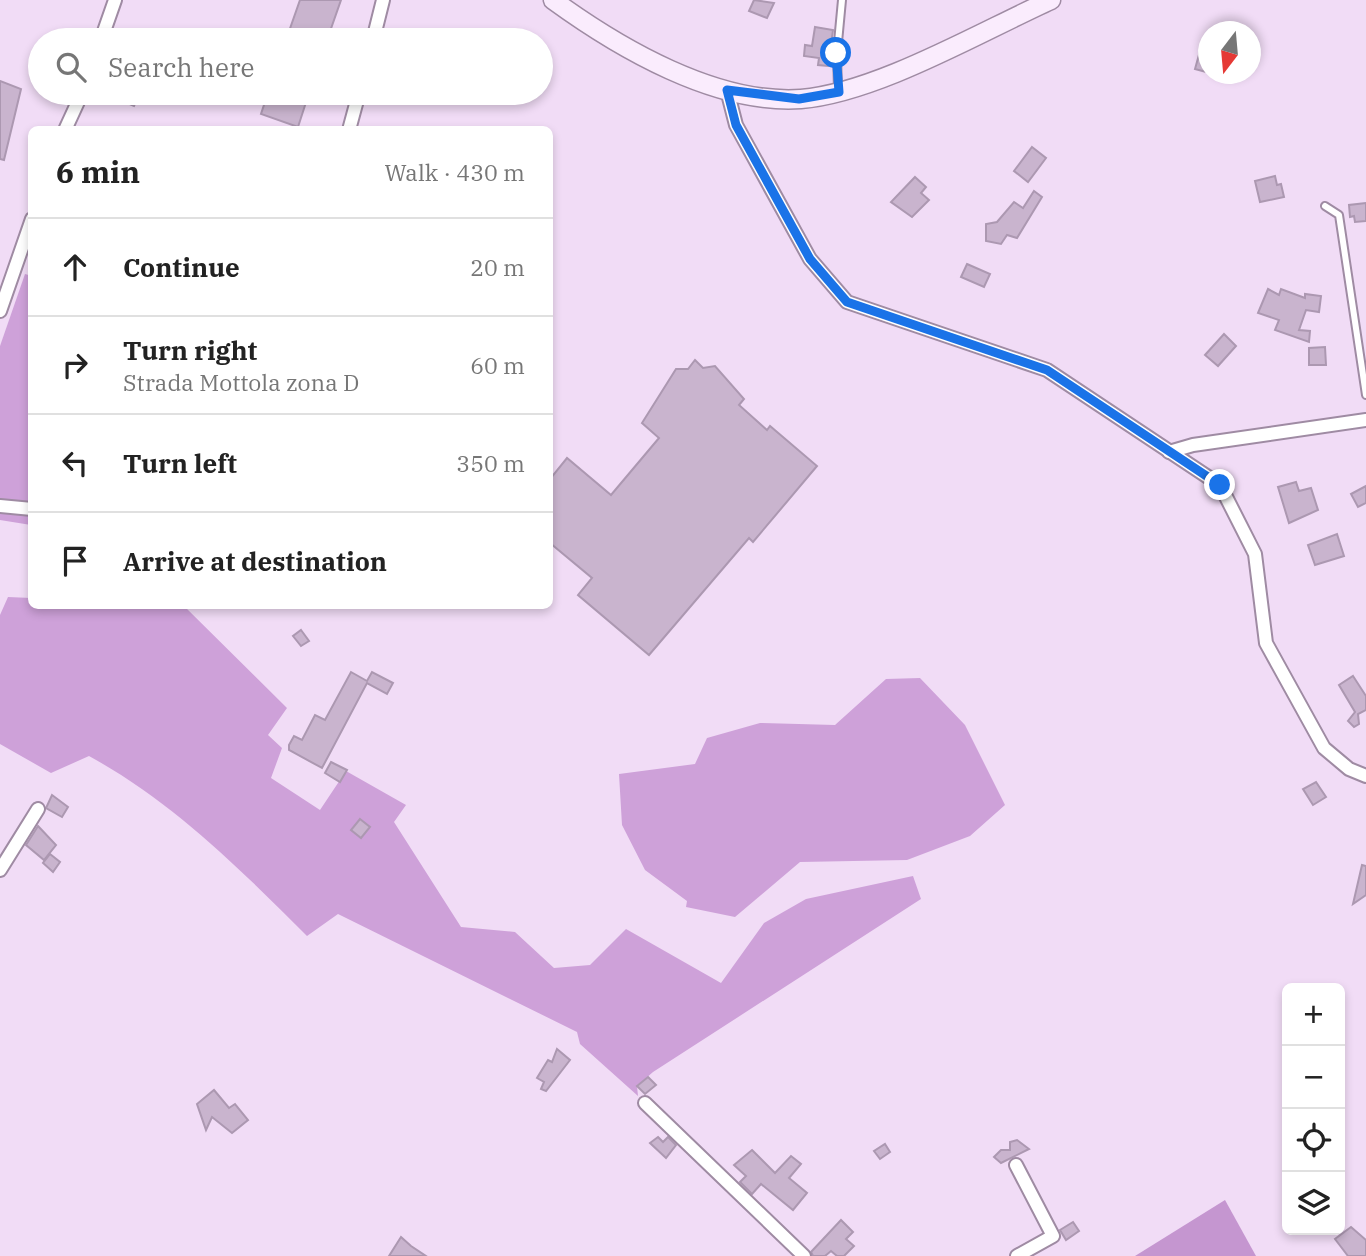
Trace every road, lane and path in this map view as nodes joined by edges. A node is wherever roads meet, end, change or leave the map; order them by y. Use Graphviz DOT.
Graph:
graph roads {
  1 [pos="115,0"];
  2 [pos="383,0"];
  3 [pos="553,0"];
  4 [pos="842,0"];
  5 [pos="1051,0"];
  6 [pos="105,28"];
  7 [pos="376,28"];
  8 [pos="727,90"];
  9 [pos="839,92"];
  10 [pos="76,105"];
  11 [pos="356,105"];
  12 [pos="67,126"];
  13 [pos="350,126"];
  14 [pos="1325,206"];
  15 [pos="28,230"];
  16 [pos="0,311"];
  17 [pos="1366,395"];
  18 [pos="1366,420"];
  19 [pos="1169,452"];
  20 [pos="0,506"];
  21 [pos="28,509"];
  22 [pos="1366,776"];
  23 [pos="38,809"];
  24 [pos="0,870"];
  25 [pos="645,1103"];
  26 [pos="1016,1165"];
  27 [pos="804,1256"];
  28 [pos="1017,1256"];
  1 -- 6 [label="street"];
  2 -- 7 [label="street"];
  3 -- 8 [label="main road"];
  4 -- 9 [label="lane"];
  5 -- 9 [label="main road"];
  8 -- 9 [label="main road"];
  8 -- 19 [label="street"];
  10 -- 12 [label="street"];
  11 -- 13 [label="street"];
  14 -- 17 [label="lane"];
  15 -- 16 [label="street"];
  18 -- 19 [label="street"];
  19 -- 22 [label="street"];
  20 -- 21 [label="street"];
  23 -- 24 [label="street"];
  25 -- 27 [label="street"];
  26 -- 28 [label="street"];
}
